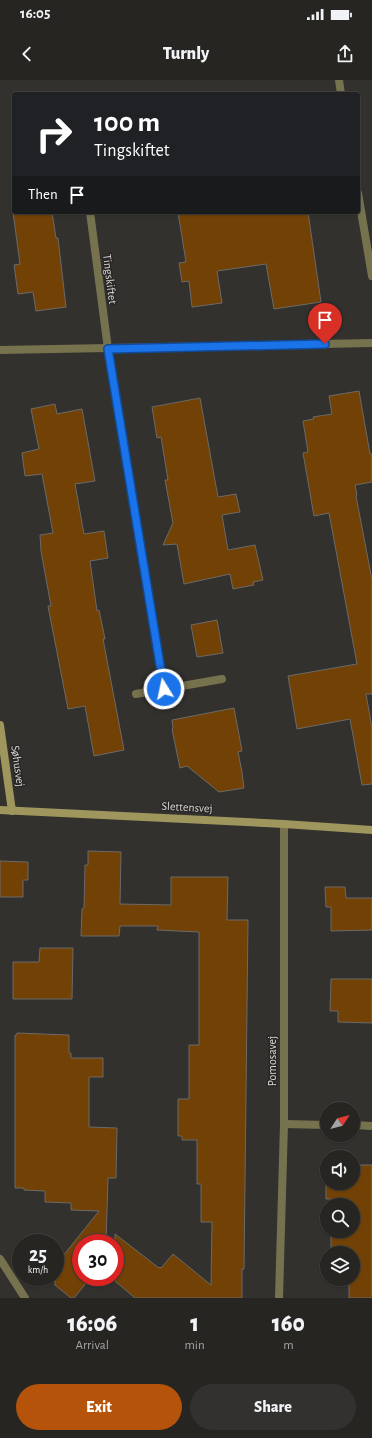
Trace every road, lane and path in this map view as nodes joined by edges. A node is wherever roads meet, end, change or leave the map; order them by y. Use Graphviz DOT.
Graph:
graph roads {
  1 [pos="339,80"];
  2 [pos="342,92"];
  3 [pos="360,205"];
  4 [pos="90,214"];
  5 [pos="372,276"];
  6 [pos="372,343"];
  7 [pos="108,349"];
  8 [pos="0,350"];
  9 [pos="222,679"];
  10 [pos="164,689"];
  11 [pos="136,694"];
  12 [pos="0,725"];
  13 [pos="0,810"];
  14 [pos="12,811"];
  15 [pos="284,824"];
  16 [pos="372,830"];
  17 [pos="284,1124"];
  18 [pos="320,1125"];
  19 [pos="360,1125"];
  20 [pos="372,1126"];
  21 [pos="0,1259"];
  22 [pos="25,1298"];
  23 [pos="279,1298"];
  1 -- 2 [label="street"];
  3 -- 5 [label="street"];
  4 -- 7 [label="street, Tingskiftet"];
  6 -- 7 [label="street"];
  7 -- 8 [label="street"];
  7 -- 10 [label="street, Tingskiftet"];
  9 -- 10 [label="street"];
  10 -- 11 [label="street"];
  12 -- 14 [label="street, Søhusvej"];
  13 -- 14 [label="street, Slettensvej"];
  14 -- 15 [label="street, Slettensvej"];
  15 -- 16 [label="street, Slettensvej"];
  15 -- 17 [label="street, Pomosavej"];
  17 -- 18 [label="street"];
  17 -- 23 [label="street, Pomosavej"];
  19 -- 20 [label="street"];
  21 -- 22 [label="street"];
}
